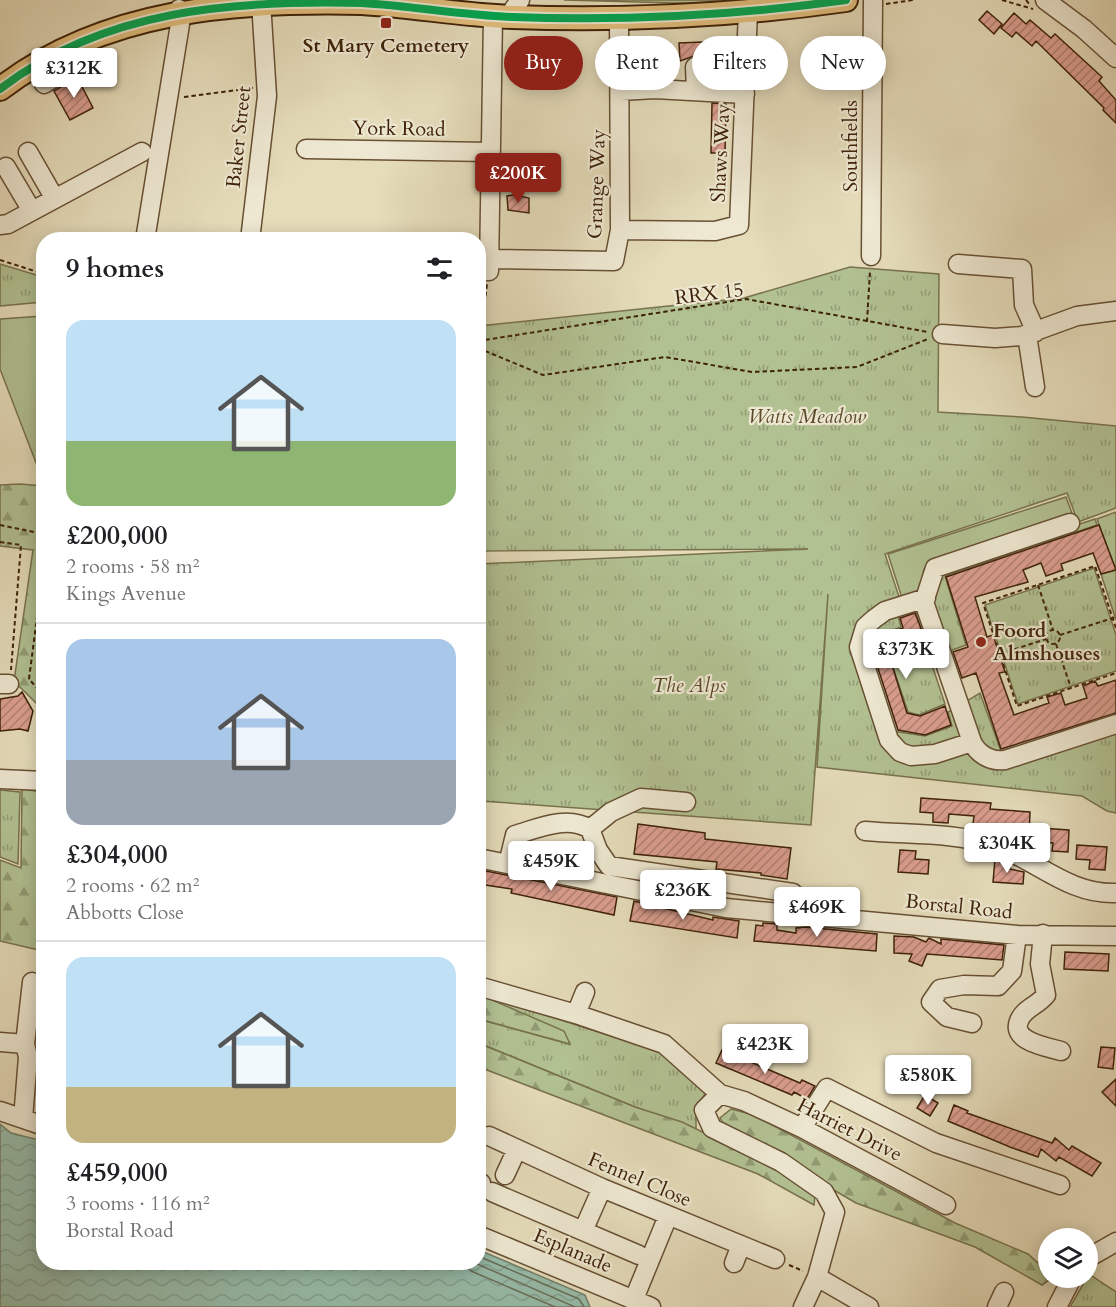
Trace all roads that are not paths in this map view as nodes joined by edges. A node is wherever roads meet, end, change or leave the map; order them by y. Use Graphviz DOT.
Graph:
graph roads {
  1 [pos="846,0"];
  2 [pos="873,0"];
  3 [pos="320,1"];
  4 [pos="261,2"];
  5 [pos="208,3"];
  6 [pos="1043,5"];
  7 [pos="179,9"];
  8 [pos="507,11"];
  9 [pos="748,11"];
  10 [pos="619,19"];
  11 [pos="75,43"];
  12 [pos="1116,58"];
  13 [pos="44,84"];
  14 [pos="0,88"];
  15 [pos="621,92"];
  16 [pos="696,92"];
  17 [pos="745,94"];
  18 [pos="306,149"];
  19 [pos="28,152"];
  20 [pos="142,152"];
  21 [pos="490,152"];
  22 [pos="6,167"];
  23 [pos="55,199"];
  24 [pos="32,211"];
  25 [pos="0,225"];
  26 [pos="620,230"];
  27 [pos="146,232"];
  28 [pos="251,232"];
  29 [pos="871,256"];
  30 [pos="958,264"];
  31 [pos="486,267"];
  32 [pos="1116,312"];
  33 [pos="1032,333"];
  34 [pos="942,334"];
  35 [pos="1035,387"];
  36 [pos="1070,523"];
  37 [pos="926,598"];
  38 [pos="1116,724"];
  39 [pos="972,742"];
  40 [pos="0,779"];
  41 [pos="36,781"];
  42 [pos="687,802"];
  43 [pos="590,829"];
  44 [pos="865,831"];
  45 [pos="486,860"];
  46 [pos="508,864"];
  47 [pos="793,893"];
  48 [pos="1116,893"];
  49 [pos="1043,934"];
  50 [pos="1017,935"];
  51 [pos="1116,936"];
  52 [pos="32,982"];
  53 [pos="486,988"];
  54 [pos="585,992"];
  55 [pos="576,1014"];
  56 [pos="972,1023"];
  57 [pos="0,1042"];
  58 [pos="1061,1051"];
  59 [pos="32,1054"];
  60 [pos="720,1094"];
  61 [pos="0,1111"];
  62 [pos="23,1119"];
  63 [pos="36,1123"];
  64 [pos="802,1128"];
  65 [pos="489,1136"];
  66 [pos="517,1149"];
  67 [pos="505,1175"];
  68 [pos="1060,1185"];
  69 [pos="486,1187"];
  70 [pos="602,1188"];
  71 [pos="946,1205"];
  72 [pos="668,1216"];
  73 [pos="583,1231"];
  74 [pos="486,1238"];
  75 [pos="1116,1242"];
  76 [pos="741,1245"];
  77 [pos="1098,1252"];
  78 [pos="639,1255"];
  79 [pos="775,1259"];
  80 [pos="734,1263"];
  81 [pos="817,1277"];
  82 [pos="1067,1288"];
  83 [pos="634,1299"];
  84 [pos="651,1307"];
  85 [pos="803,1307"];
  86 [pos="869,1307"];
  87 [pos="1057,1307"];
  1 -- 9 [label="main road"];
  2 -- 29 [label="street, Southfields"];
  3 -- 4 [label="main road"];
  3 -- 8 [label="main road"];
  4 -- 5 [label="main road"];
  4 -- 28 [label="street, Baker Street"];
  5 -- 7 [label="main road"];
  6 -- 12 [label="street"];
  7 -- 11 [label="main road"];
  7 -- 27 [label="street"];
  8 -- 10 [label="main road"];
  8 -- 21 [label="street"];
  9 -- 10 [label="main road"];
  9 -- 17 [label="street, Shaws Way"];
  10 -- 15 [label="street, Grange Way"];
  11 -- 13 [label="street"];
  11 -- 14 [label="main road"];
  15 -- 16 [label="street"];
  15 -- 26 [label="street, Grange Way"];
  16 -- 17 [label="street"];
  17 -- 26 [label="street, Shaws Way"];
  18 -- 21 [label="street, York Road"];
  19 -- 23 [label="street"];
  20 -- 23 [label="street"];
  21 -- 31 [label="street"];
  22 -- 24 [label="street"];
  23 -- 24 [label="street"];
  24 -- 25 [label="street"];
  26 -- 31 [label="street, Grange Way"];
  30 -- 33 [label="street"];
  32 -- 33 [label="street"];
  33 -- 34 [label="street"];
  33 -- 35 [label="street"];
  36 -- 37 [label="street"];
  37 -- 39 [label="street"];
  37 -- 39 [label="street"];
  38 -- 39 [label="street"];
  40 -- 41 [label="street"];
  42 -- 43 [label="street"];
  43 -- 46 [label="street"];
  43 -- 47 [label="street"];
  44 -- 48 [label="street"];
  45 -- 46 [label="street, Borstal Road"];
  46 -- 50 [label="street, Borstal Road"];
  49 -- 50 [label="street, Borstal Road"];
  49 -- 51 [label="street, Borstal Road"];
  49 -- 58 [label="street"];
  50 -- 56 [label="street"];
  52 -- 59 [label="street"];
  53 -- 55 [label="street, Harriet Drive"];
  54 -- 55 [label="street"];
  55 -- 60 [label="street, Harriet Drive"];
  57 -- 59 [label="street"];
  59 -- 62 [label="street"];
  60 -- 64 [label="street, Harriet Drive"];
  60 -- 81 [label="street"];
  61 -- 62 [label="street"];
  62 -- 63 [label="street"];
  64 -- 68 [label="street"];
  64 -- 71 [label="street, Harriet Drive"];
  65 -- 66 [label="street, Fennel Close"];
  66 -- 67 [label="street"];
  66 -- 70 [label="street, Fennel Close"];
  69 -- 73 [label="street"];
  70 -- 72 [label="street, Fennel Close"];
  70 -- 73 [label="street"];
  72 -- 76 [label="street, Fennel Close"];
  72 -- 83 [label="street"];
  73 -- 78 [label="street"];
  74 -- 83 [label="street, Esplanade"];
  75 -- 77 [label="street"];
  76 -- 79 [label="street, Fennel Close"];
  76 -- 80 [label="street"];
  81 -- 85 [label="street"];
  81 -- 86 [label="street"];
  82 -- 87 [label="street"];
  83 -- 84 [label="street, Esplanade"];
}
